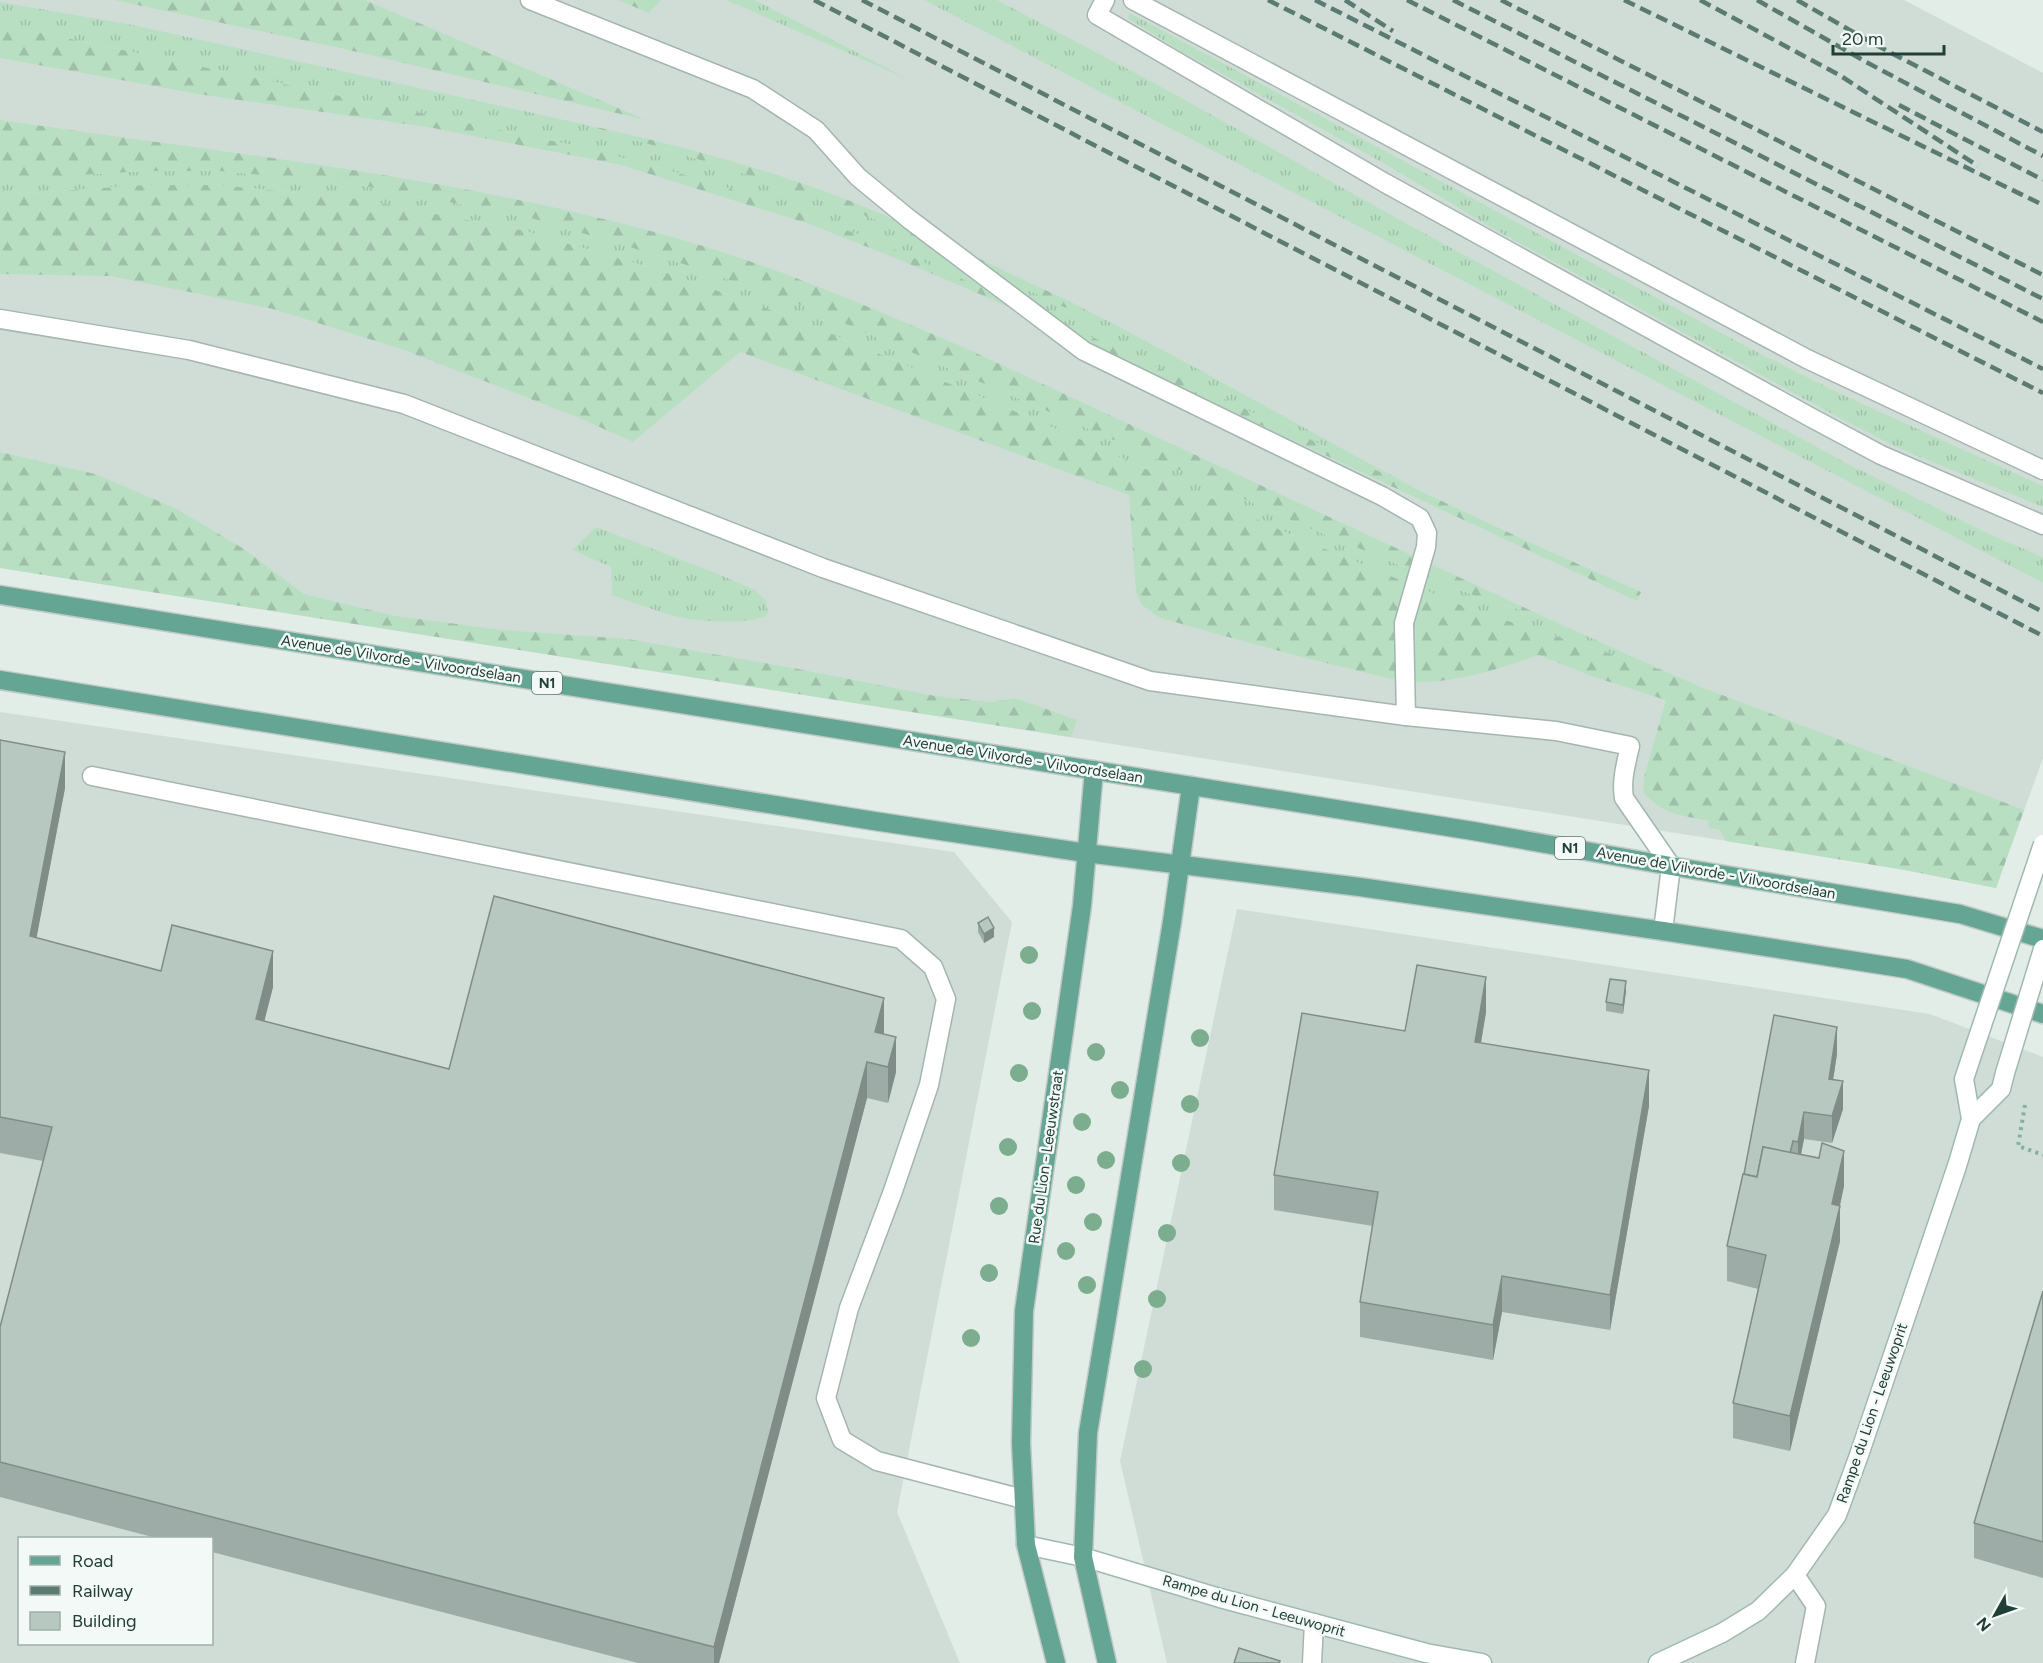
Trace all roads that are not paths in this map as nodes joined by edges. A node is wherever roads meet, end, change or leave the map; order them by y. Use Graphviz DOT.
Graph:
graph roads {
  1 [pos="530,0"];
  2 [pos="1105,0"];
  3 [pos="1133,0"];
  4 [pos="0,319"];
  5 [pos="2043,470"];
  6 [pos="2043,525"];
  7 [pos="0,595"];
  8 [pos="0,680"];
  9 [pos="1406,716"];
  10 [pos="1094,770"];
  11 [pos="93,776"];
  12 [pos="1191,786"];
  13 [pos="2043,844"];
  14 [pos="1086,853"];
  15 [pos="1181,863"];
  16 [pos="1671,866"];
  17 [pos="1663,931"];
  18 [pos="2043,939"];
  19 [pos="2043,949"];
  20 [pos="2043,1014"];
  21 [pos="1971,1119"];
  22 [pos="1023,1499"];
  23 [pos="1026,1545"];
  24 [pos="1083,1557"];
  25 [pos="1794,1575"];
  26 [pos="1314,1623"];
  27 [pos="1056,1663"];
  28 [pos="1107,1663"];
  29 [pos="1312,1663"];
  30 [pos="1482,1663"];
  31 [pos="1658,1663"];
  32 [pos="1805,1663"];
  1 -- 9 [label="main road"];
  2 -- 6 [label="main road"];
  3 -- 5 [label="main road"];
  4 -- 9 [label="main road"];
  7 -- 10 [label="main road, Avenue de Vilvorde - Vilvoordselaan / N1"];
  8 -- 14 [label="main road"];
  9 -- 16 [label="main road"];
  10 -- 12 [label="main road, Avenue de Vilvorde - Vilvoordselaan / N1"];
  10 -- 14 [label="main road, Rue du Lion - Leeuwstraat"];
  11 -- 22 [label="main road"];
  12 -- 15 [label="main road"];
  12 -- 16 [label="main road, Avenue de Vilvorde - Vilvoordselaan / N1"];
  13 -- 21 [label="main road, Rampe du Lion - Leeuwoprit, bridge"];
  14 -- 15 [label="main road"];
  14 -- 22 [label="main road, Rue du Lion - Leeuwstraat"];
  15 -- 17 [label="main road"];
  15 -- 24 [label="main road"];
  16 -- 17 [label="main road"];
  16 -- 18 [label="main road, Avenue de Vilvorde - Vilvoordselaan / N1"];
  17 -- 20 [label="main road"];
  19 -- 21 [label="main road, Rampe du Lion - Leeuwoprit, bridge"];
  21 -- 25 [label="main road, Rampe du Lion - Leeuwoprit"];
  22 -- 23 [label="main road, Rue du Lion - Leeuwstraat"];
  23 -- 24 [label="main road, Rampe du Lion - Leeuwoprit"];
  23 -- 27 [label="main road, Rue du Lion - Leeuwstraat"];
  24 -- 26 [label="main road, Rampe du Lion - Leeuwoprit"];
  24 -- 28 [label="main road"];
  25 -- 31 [label="main road, Rampe du Lion - Leeuwoprit"];
  25 -- 32 [label="main road"];
  26 -- 29 [label="main road"];
  26 -- 30 [label="main road, Rampe du Lion - Leeuwoprit"];
}
